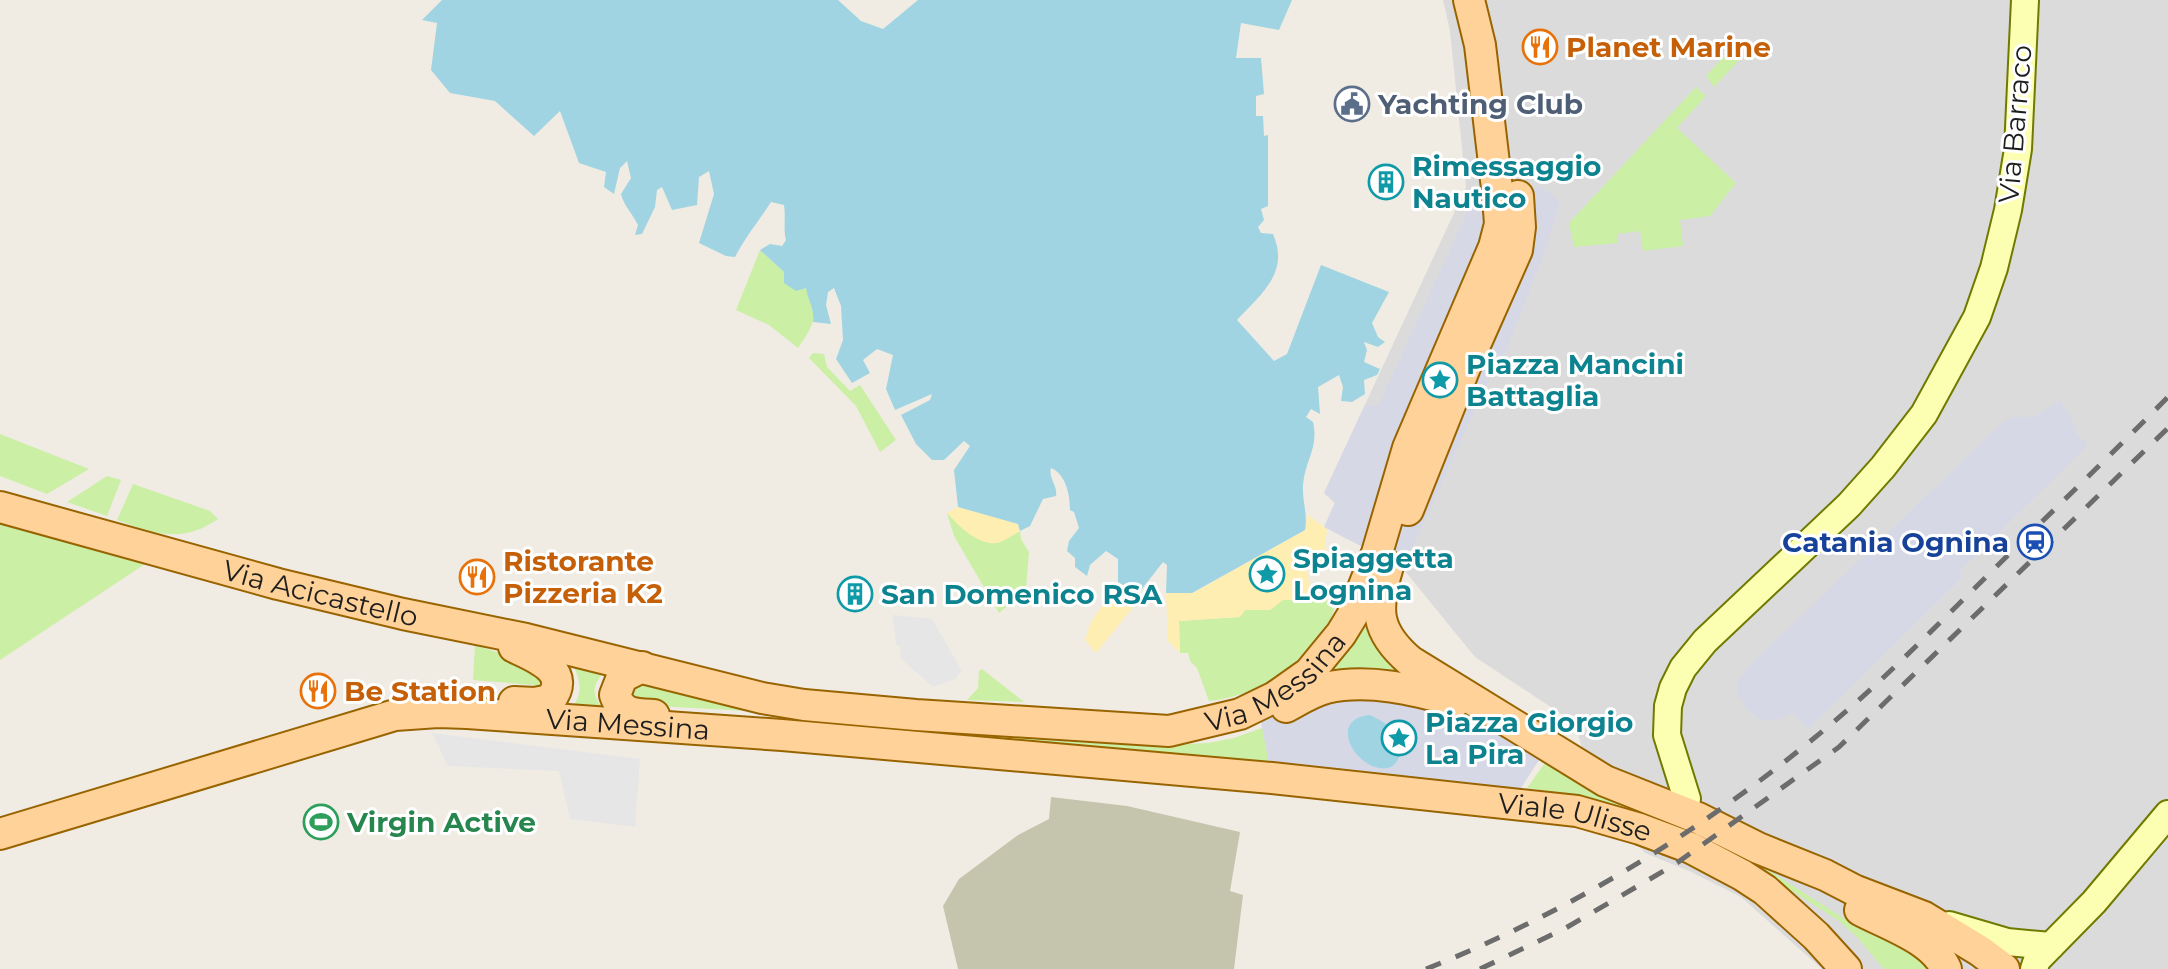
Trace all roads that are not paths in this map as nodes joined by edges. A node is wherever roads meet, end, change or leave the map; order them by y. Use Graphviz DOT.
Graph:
graph roads {
  1 [pos="1469,0"];
  2 [pos="1490,0"];
  3 [pos="2025,0"];
  4 [pos="1508,194"];
  5 [pos="0,507"];
  6 [pos="480,631"];
  7 [pos="642,667"];
  8 [pos="1484,708"];
  9 [pos="467,713"];
  10 [pos="1169,731"];
  11 [pos="782,735"];
  12 [pos="1272,778"];
  13 [pos="1693,808"];
  14 [pos="2168,814"];
  15 [pos="0,834"];
  16 [pos="1758,848"];
  17 [pos="1765,890"];
  18 [pos="1924,917"];
  19 [pos="2051,946"];
  20 [pos="1842,965"];
  21 [pos="1869,969"];
  22 [pos="1946,969"];
  23 [pos="2004,969"];
  24 [pos="2034,969"];
  1 -- 4 [label="main road"];
  2 -- 4 [label="main road"];
  3 -- 13 [label="main road, Via Barraco"];
  4 -- 8 [label="main road, Viale Ulisse"];
  4 -- 10 [label="main road, Via Messina"];
  5 -- 6 [label="main road, Via Acicastello"];
  6 -- 7 [label="main road, Via Acicastello"];
  6 -- 9 [label="main road"];
  7 -- 10 [label="main road, Via Messina"];
  7 -- 11 [label="main road"];
  8 -- 10 [label="main road"];
  8 -- 13 [label="main road, Viale Ulisse"];
  9 -- 11 [label="main road, Via Messina"];
  9 -- 15 [label="main road, Via Messina"];
  11 -- 12 [label="main road, Via Messina"];
  12 -- 17 [label="main road, Viale Ulisse"];
  13 -- 16 [label="main road, Viale Ulisse"];
  14 -- 19 [label="main road"];
  16 -- 18 [label="main road, Viale Ulisse"];
  16 -- 22 [label="main road"];
  17 -- 20 [label="main road, Viale Ulisse"];
  17 -- 21 [label="main road"];
  18 -- 19 [label="main road"];
  18 -- 23 [label="main road, Viale Ulisse"];
  19 -- 24 [label="main road"];
}
